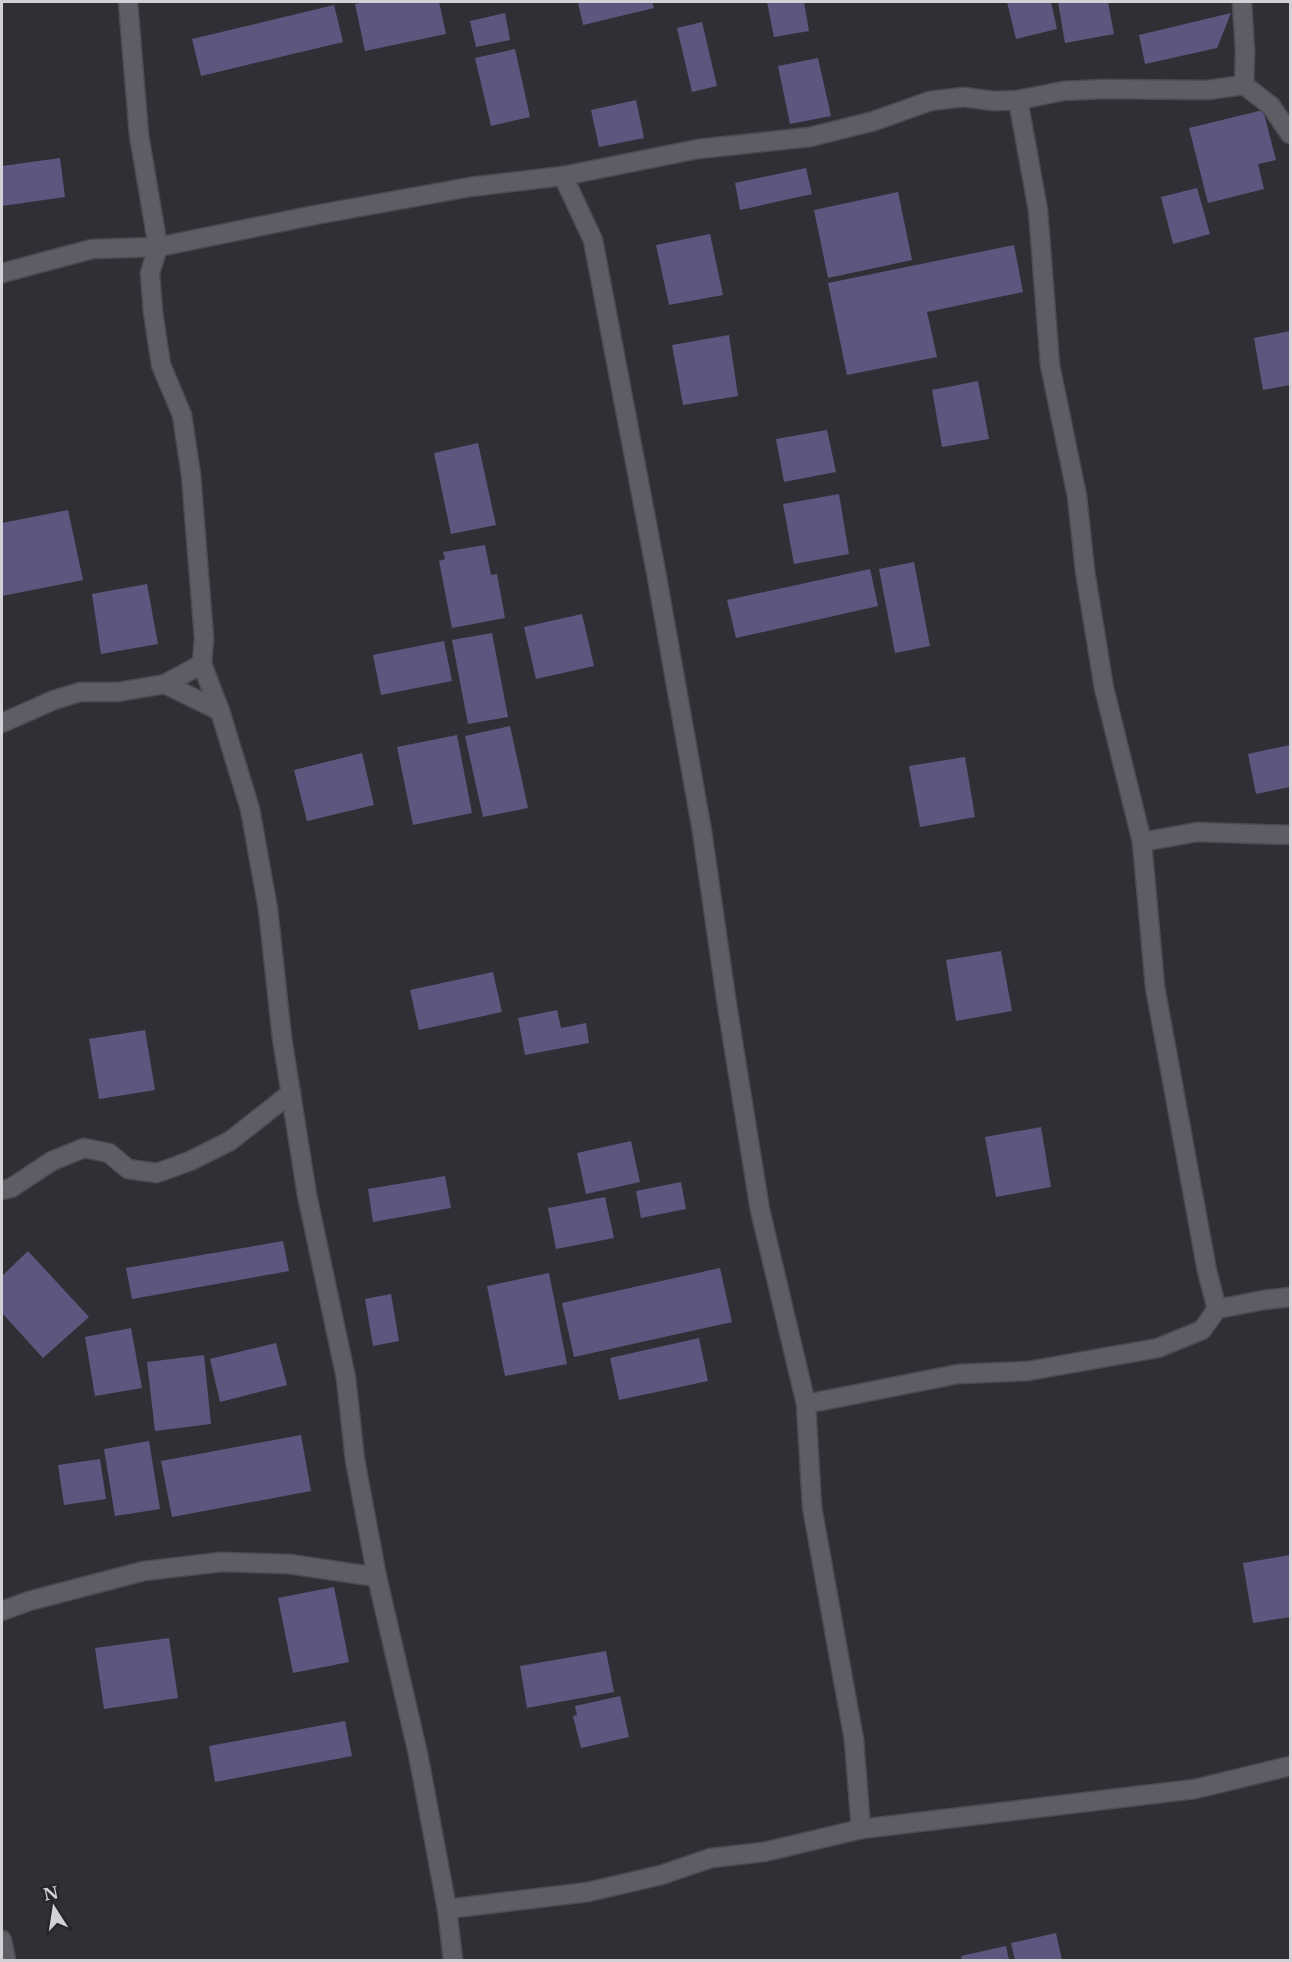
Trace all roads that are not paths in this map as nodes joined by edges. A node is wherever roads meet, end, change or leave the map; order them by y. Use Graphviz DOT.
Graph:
graph roads {
  1 [pos="128,2"];
  2 [pos="1242,2"];
  3 [pos="1244,85"];
  4 [pos="1018,100"];
  5 [pos="1290,134"];
  6 [pos="563,176"];
  7 [pos="158,247"];
  8 [pos="2,273"];
  9 [pos="202,664"];
  10 [pos="165,684"];
  11 [pos="220,711"];
  12 [pos="2,723"];
  13 [pos="1290,835"];
  14 [pos="1142,842"];
  15 [pos="291,1093"];
  16 [pos="2,1190"];
  17 [pos="1290,1297"];
  18 [pos="1217,1309"];
  19 [pos="806,1404"];
  20 [pos="377,1577"];
  21 [pos="2,1611"];
  22 [pos="1290,1766"];
  23 [pos="861,1829"];
  24 [pos="447,1909"];
  25 [pos="2,1940"];
  26 [pos="6,1960"];
  27 [pos="453,1960"];
  1 -- 7 [label="street"];
  2 -- 3 [label="street"];
  3 -- 4 [label="street"];
  3 -- 5 [label="street"];
  4 -- 6 [label="street"];
  4 -- 14 [label="street"];
  6 -- 7 [label="street"];
  6 -- 19 [label="street"];
  7 -- 8 [label="street"];
  7 -- 9 [label="street"];
  9 -- 10 [label="street"];
  9 -- 11 [label="street"];
  10 -- 11 [label="street"];
  10 -- 12 [label="street"];
  11 -- 15 [label="street"];
  13 -- 14 [label="street"];
  14 -- 18 [label="street"];
  15 -- 16 [label="street"];
  15 -- 20 [label="street"];
  17 -- 18 [label="street"];
  18 -- 19 [label="street"];
  19 -- 23 [label="street"];
  20 -- 21 [label="street"];
  20 -- 24 [label="street"];
  22 -- 23 [label="street"];
  23 -- 24 [label="street"];
  24 -- 27 [label="street"];
  25 -- 26 [label="street"];
}
